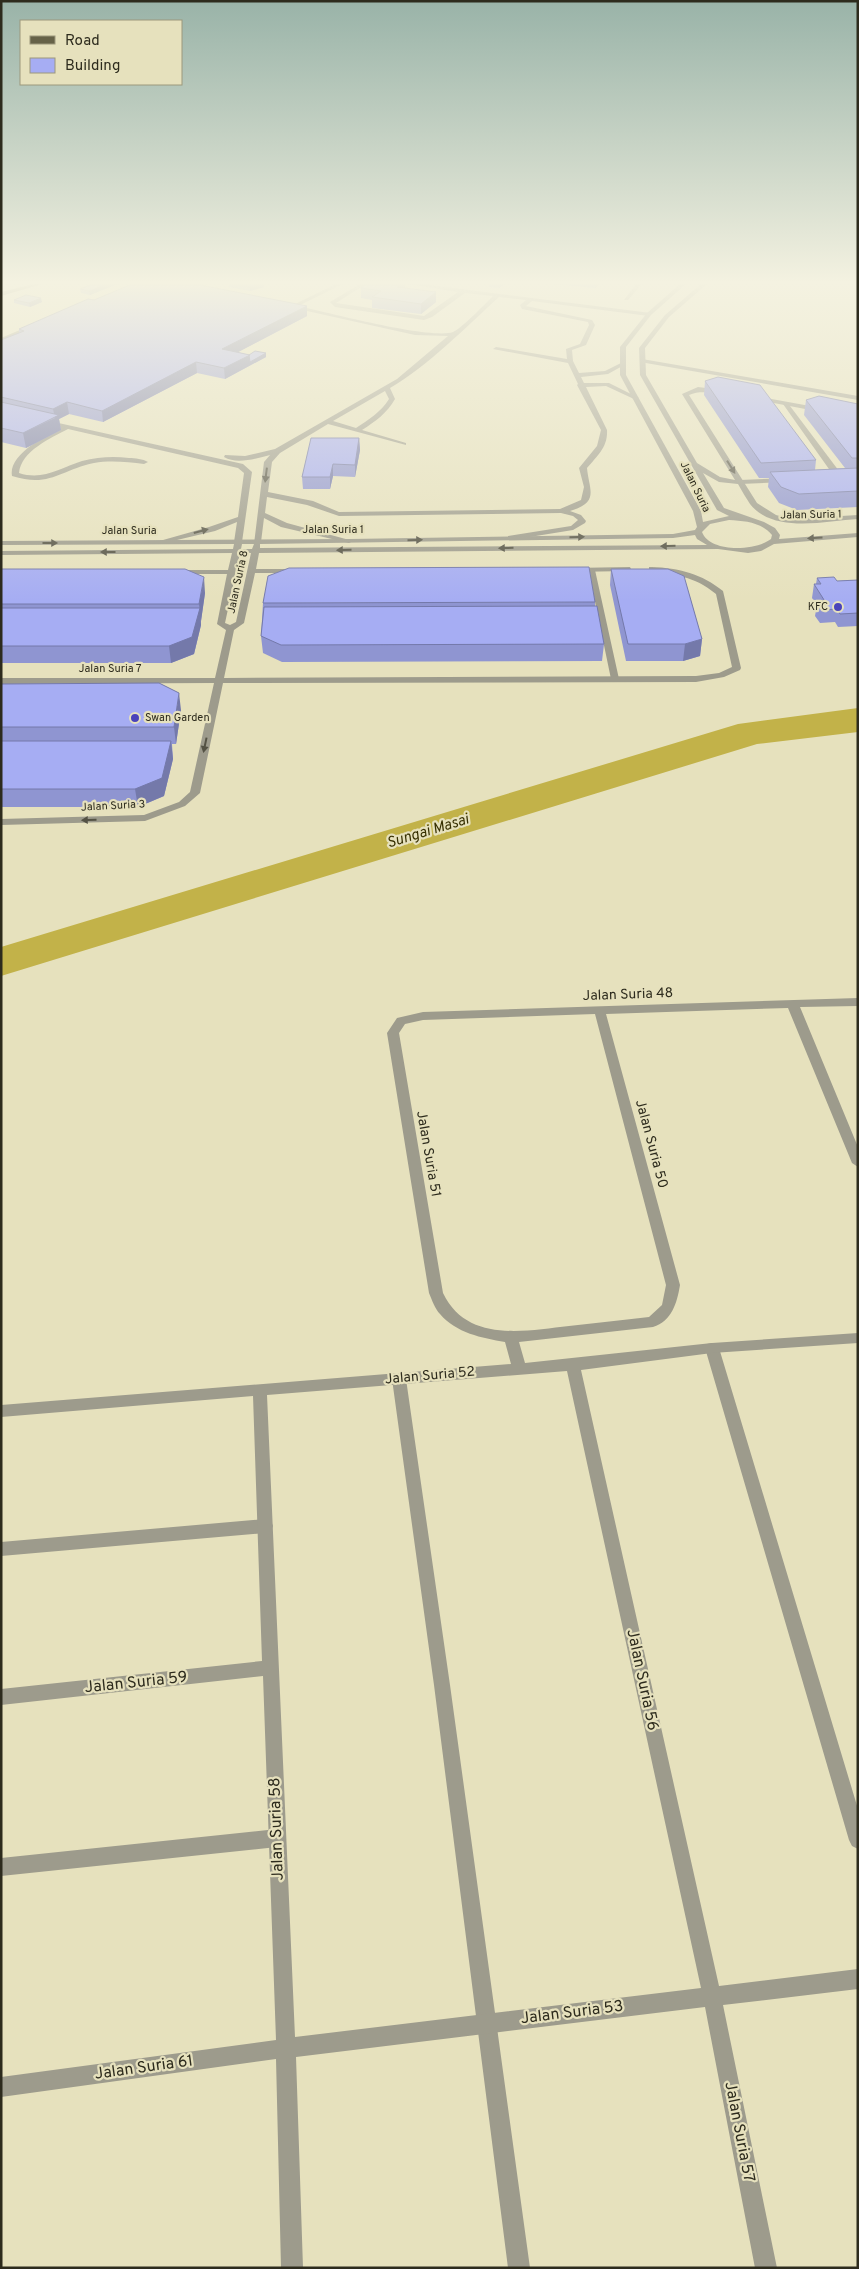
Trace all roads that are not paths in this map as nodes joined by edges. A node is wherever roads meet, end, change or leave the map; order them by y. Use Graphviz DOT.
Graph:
graph roads {
  1 [pos="384,390"];
  2 [pos="388,390"];
  3 [pos="583,390"];
  4 [pos="619,390"];
  5 [pos="631,390"];
  6 [pos="652,390"];
  7 [pos="692,390"];
  8 [pos="708,390"];
  9 [pos="773,390"];
  10 [pos="811,390"];
  11 [pos="727,392"];
  12 [pos="746,396"];
  13 [pos="636,398"];
  14 [pos="858,398"];
  15 [pos="785,403"];
  16 [pos="858,404"];
  17 [pos="830,412"];
  18 [pos="39,421"];
  19 [pos="328,422"];
  20 [pos="67,427"];
  21 [pos="356,430"];
  22 [pos="404,444"];
  23 [pos="277,451"];
  24 [pos="202,457"];
  25 [pos="692,460"];
  26 [pos="144,462"];
  27 [pos="848,476"];
  28 [pos="839,477"];
  29 [pos="829,478"];
  30 [pos="789,479"];
  31 [pos="740,482"];
  32 [pos="264,493"];
  33 [pos="290,501"];
  34 [pos="560,511"];
  35 [pos="261,512"];
  36 [pos="858,517"];
  37 [pos="241,518"];
  38 [pos="742,518"];
  39 [pos="765,525"];
  40 [pos="858,525"];
  41 [pos="700,529"];
  42 [pos="858,536"];
  43 [pos="511,538"];
  44 [pos="349,541"];
  45 [pos="160,542"];
  46 [pos="238,542"];
  47 [pos="257,542"];
  48 [pos="772,542"];
  49 [pos="1,543"];
  50 [pos="717,547"];
  51 [pos="236,551"];
  52 [pos="256,551"];
  53 [pos="157,552"];
  54 [pos="1,553"];
  55 [pos="561,570"];
  56 [pos="591,570"];
  57 [pos="252,571"];
  58 [pos="302,571"];
  59 [pos="164,572"];
  60 [pos="231,572"];
  61 [pos="230,629"];
  62 [pos="615,679"];
  63 [pos="220,680"];
  64 [pos="1,681"];
  65 [pos="1,822"];
  66 [pos="858,1002"];
  67 [pos="792,1003"];
  68 [pos="600,1011"];
  69 [pos="400,1021"];
  70 [pos="858,1162"];
  71 [pos="511,1338"];
  72 [pos="858,1338"];
  73 [pos="712,1348"];
  74 [pos="573,1364"];
  75 [pos="519,1369"];
  76 [pos="399,1379"];
  77 [pos="260,1390"];
  78 [pos="1,1411"];
  79 [pos="265,1526"];
  80 [pos="1,1549"];
  81 [pos="270,1668"];
  82 [pos="1,1697"];
  83 [pos="277,1838"];
  84 [pos="858,1840"];
  85 [pos="1,1867"];
  86 [pos="858,1978"];
  87 [pos="712,1996"];
  88 [pos="488,2023"];
  89 [pos="286,2048"];
  90 [pos="1,2087"];
  91 [pos="292,2268"];
  92 [pos="519,2268"];
  93 [pos="766,2268"];
  1 -- 19 [label="street"];
  2 -- 21 [label="street"];
  3 -- 34 [label="street"];
  4 -- 13 [label="street"];
  5 -- 13 [label="street, Jalan Suria"];
  6 -- 25 [label="street, Jalan Suria"];
  7 -- 31 [label="street, one-way"];
  11 -- 8 [label="street, one-way"];
  9 -- 16 [label="street"];
  10 -- 14 [label="street"];
  12 -- 15 [label="street"];
  13 -- 41 [label="street, Jalan Suria"];
  15 -- 17 [label="street"];
  15 -- 28 [label="street"];
  18 -- 20 [label="street"];
  19 -- 21 [label="street"];
  19 -- 23 [label="street"];
  20 -- 24 [label="street"];
  20 -- 26 [label="street"];
  21 -- 22 [label="street"];
  23 -- 24 [label="street"];
  23 -- 32 [label="street, one-way"];
  24 -- 37 [label="street"];
  25 -- 31 [label="street"];
  25 -- 38 [label="street, Jalan Suria"];
  27 -- 28 [label="street"];
  28 -- 29 [label="street"];
  30 -- 31 [label="street"];
  31 -- 36 [label="street"];
  32 -- 33 [label="street"];
  32 -- 35 [label="street"];
  33 -- 34 [label="street"];
  33 -- 35 [label="street"];
  34 -- 43 [label="street"];
  35 -- 44 [label="street"];
  35 -- 47 [label="street"];
  45 -- 37 [label="street, one-way"];
  37 -- 46 [label="street"];
  38 -- 39 [label="street, Jalan Suria 1"];
  38 -- 41 [label="street, Jalan Suria 1"];
  39 -- 40 [label="street, Jalan Suria 1"];
  39 -- 48 [label="street"];
  43 -- 41 [label="street, Jalan Suria 1, one-way"];
  41 -- 50 [label="street"];
  42 -- 48 [label="street, Jalan Suria 1, one-way"];
  44 -- 43 [label="street, Jalan Suria 1, one-way"];
  44 -- 47 [label="street, Jalan Suria 1"];
  45 -- 46 [label="street, Jalan Suria"];
  49 -- 45 [label="street, Jalan Suria, one-way"];
  46 -- 47 [label="street, Jalan Suria"];
  46 -- 51 [label="street"];
  47 -- 52 [label="street, Jalan Suria 8"];
  48 -- 50 [label="street, Jalan Suria 1"];
  50 -- 52 [label="street, Jalan Suria 1, one-way"];
  51 -- 52 [label="street, Jalan Suria 1"];
  51 -- 53 [label="street, Jalan Suria 1"];
  51 -- 60 [label="street"];
  52 -- 57 [label="street, Jalan Suria 8"];
  53 -- 54 [label="street, Jalan Suria, one-way"];
  55 -- 56 [label="street"];
  56 -- 62 [label="street"];
  56 -- 62 [label="street, Jalan Suria 7"];
  57 -- 58 [label="street"];
  57 -- 61 [label="street, Jalan Suria 8"];
  59 -- 60 [label="street"];
  60 -- 61 [label="street"];
  61 -- 63 [label="street, Jalan Suria 8"];
  62 -- 63 [label="street, Jalan Suria 7"];
  63 -- 64 [label="street, Jalan Suria 7"];
  63 -- 65 [label="street, Jalan Suria 3, one-way"];
  66 -- 67 [label="street, Jalan Suria 48"];
  67 -- 68 [label="street, Jalan Suria 48"];
  67 -- 70 [label="street"];
  68 -- 69 [label="street, Jalan Suria 48"];
  68 -- 71 [label="street, Jalan Suria 50"];
  69 -- 71 [label="street, Jalan Suria 51"];
  71 -- 75 [label="street"];
  72 -- 73 [label="street, Jalan Suria 52"];
  73 -- 74 [label="street, Jalan Suria 52"];
  73 -- 84 [label="street"];
  74 -- 75 [label="street, Jalan Suria 52"];
  74 -- 87 [label="street, Jalan Suria 56"];
  75 -- 76 [label="street, Jalan Suria 52"];
  76 -- 77 [label="street, Jalan Suria 52"];
  76 -- 88 [label="street"];
  77 -- 78 [label="street, Jalan Suria 52"];
  77 -- 79 [label="street, Jalan Suria 58"];
  79 -- 80 [label="street"];
  79 -- 81 [label="street, Jalan Suria 58"];
  81 -- 82 [label="street, Jalan Suria 59"];
  81 -- 83 [label="street, Jalan Suria 58"];
  83 -- 85 [label="street"];
  83 -- 89 [label="street, Jalan Suria 58"];
  86 -- 87 [label="street, Jalan Suria 53"];
  87 -- 88 [label="street, Jalan Suria 53"];
  87 -- 93 [label="street, Jalan Suria 57"];
  88 -- 89 [label="street, Jalan Suria 53"];
  88 -- 92 [label="street"];
  89 -- 90 [label="street, Jalan Suria 61"];
  89 -- 91 [label="street, Jalan Suria 58"];
}
